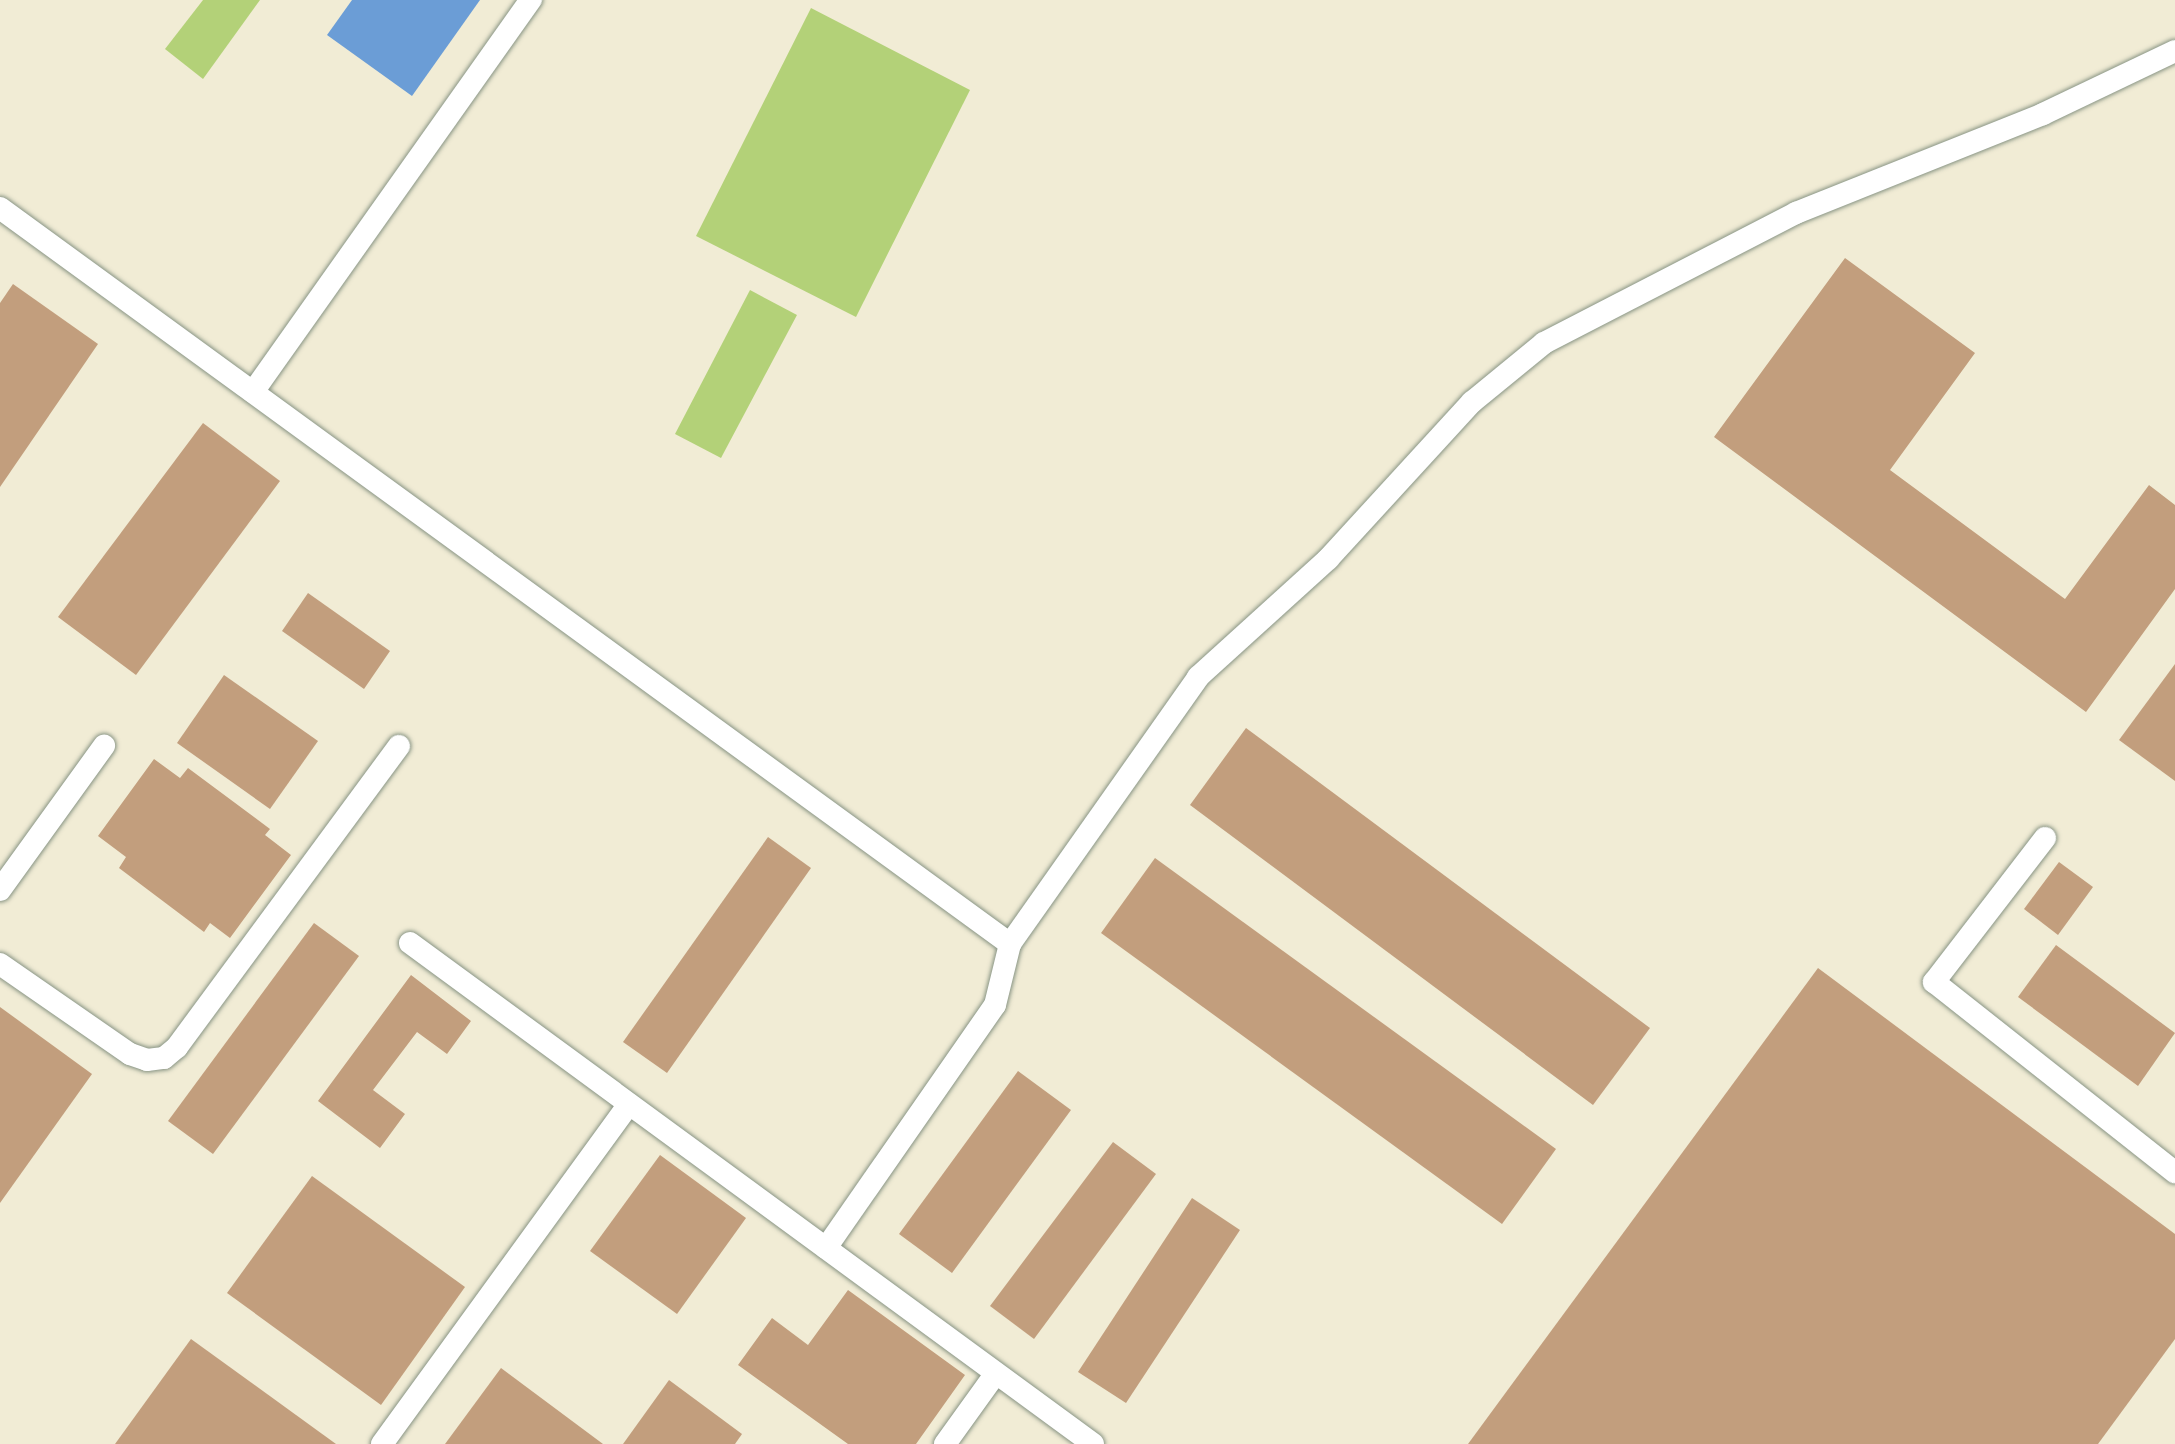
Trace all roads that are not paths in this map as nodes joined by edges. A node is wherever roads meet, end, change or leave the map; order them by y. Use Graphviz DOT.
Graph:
graph roads {
  1 [pos="532,0"];
  2 [pos="2175,52"];
  3 [pos="0,208"];
  4 [pos="253,392"];
  5 [pos="104,746"];
  6 [pos="399,746"];
  7 [pos="2045,838"];
  8 [pos="0,890"];
  9 [pos="410,943"];
  10 [pos="1010,944"];
  11 [pos="0,964"];
  12 [pos="629,1104"];
  13 [pos="2175,1172"];
  14 [pos="826,1248"];
  15 [pos="996,1373"];
  16 [pos="382,1444"];
  17 [pos="945,1444"];
  18 [pos="1093,1444"];
  1 -- 4 [label="lane"];
  2 -- 10 [label="lane"];
  3 -- 4 [label="lane"];
  4 -- 10 [label="lane"];
  5 -- 8 [label="lane"];
  6 -- 11 [label="lane"];
  7 -- 13 [label="lane"];
  9 -- 12 [label="lane"];
  10 -- 14 [label="lane"];
  12 -- 14 [label="lane"];
  12 -- 16 [label="lane"];
  14 -- 15 [label="lane"];
  15 -- 17 [label="lane"];
  15 -- 18 [label="lane"];
}
